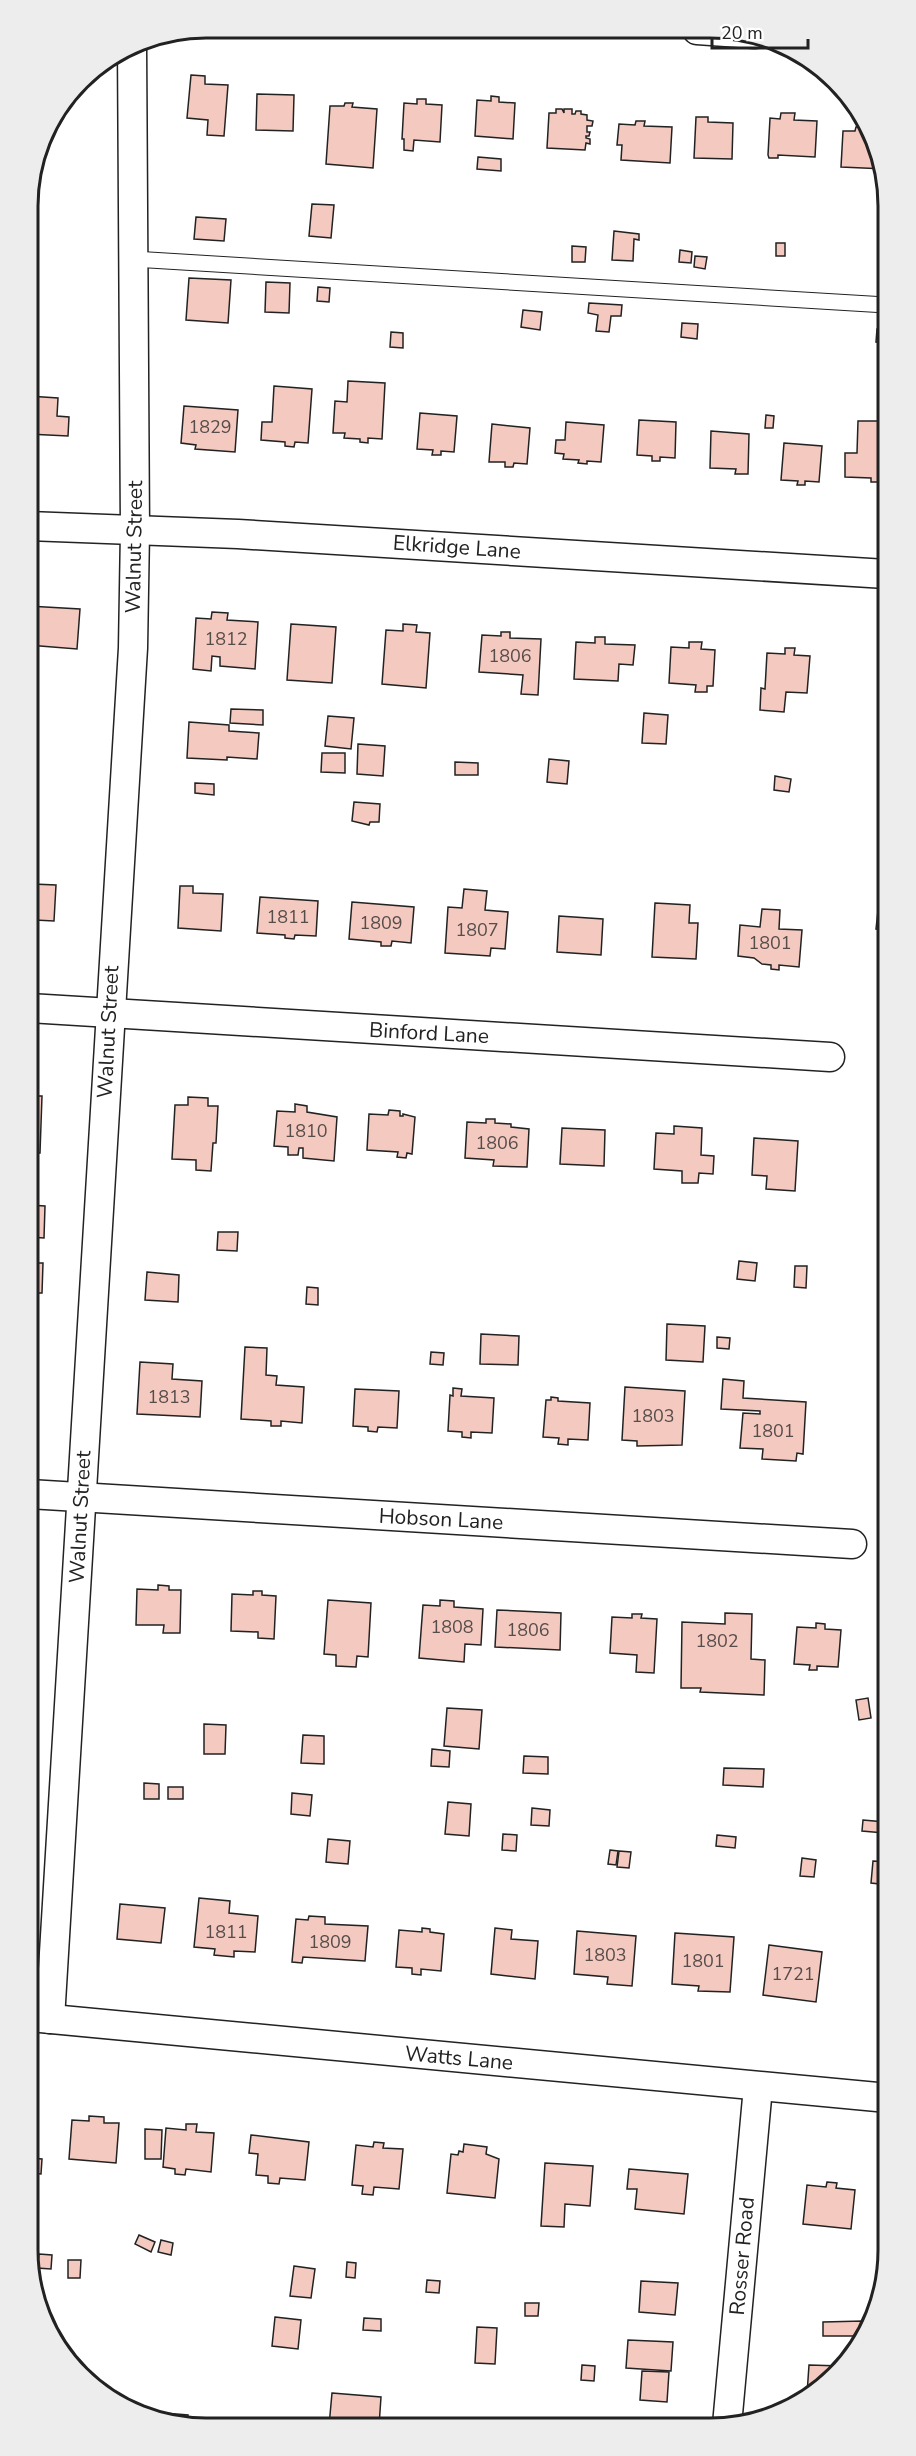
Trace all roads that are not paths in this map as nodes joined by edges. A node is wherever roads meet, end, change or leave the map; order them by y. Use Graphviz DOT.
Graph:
graph roads {
  1 [pos="132,55"];
  2 [pos="133,259"];
  3 [pos="878,305"];
  4 [pos="38,526"];
  5 [pos="135,531"];
  6 [pos="878,574"];
  7 [pos="38,1009"];
  8 [pos="109,1014"];
  9 [pos="830,1057"];
  10 [pos="37,1494"];
  11 [pos="81,1497"];
  12 [pos="852,1544"];
  13 [pos="40,2018"];
  14 [pos="758,2087"];
  15 [pos="878,2097"];
  16 [pos="728,2417"];
  1 -- 2 [label="street, Walnut Street"];
  2 -- 3 [label="lane"];
  2 -- 5 [label="street, Walnut Street"];
  4 -- 5 [label="street, Elkridge Lane"];
  5 -- 6 [label="street, Elkridge Lane"];
  5 -- 8 [label="street, Walnut Street"];
  7 -- 8 [label="street, Binford Lane"];
  8 -- 9 [label="street, Binford Lane"];
  8 -- 11 [label="street, Walnut Street"];
  10 -- 11 [label="street, Hobson Lane"];
  11 -- 12 [label="street, Hobson Lane"];
  11 -- 13 [label="street, Walnut Street"];
  13 -- 14 [label="street, Watts Lane"];
  14 -- 15 [label="street, Watts Lane"];
  14 -- 16 [label="street, Rosser Road"];
}
